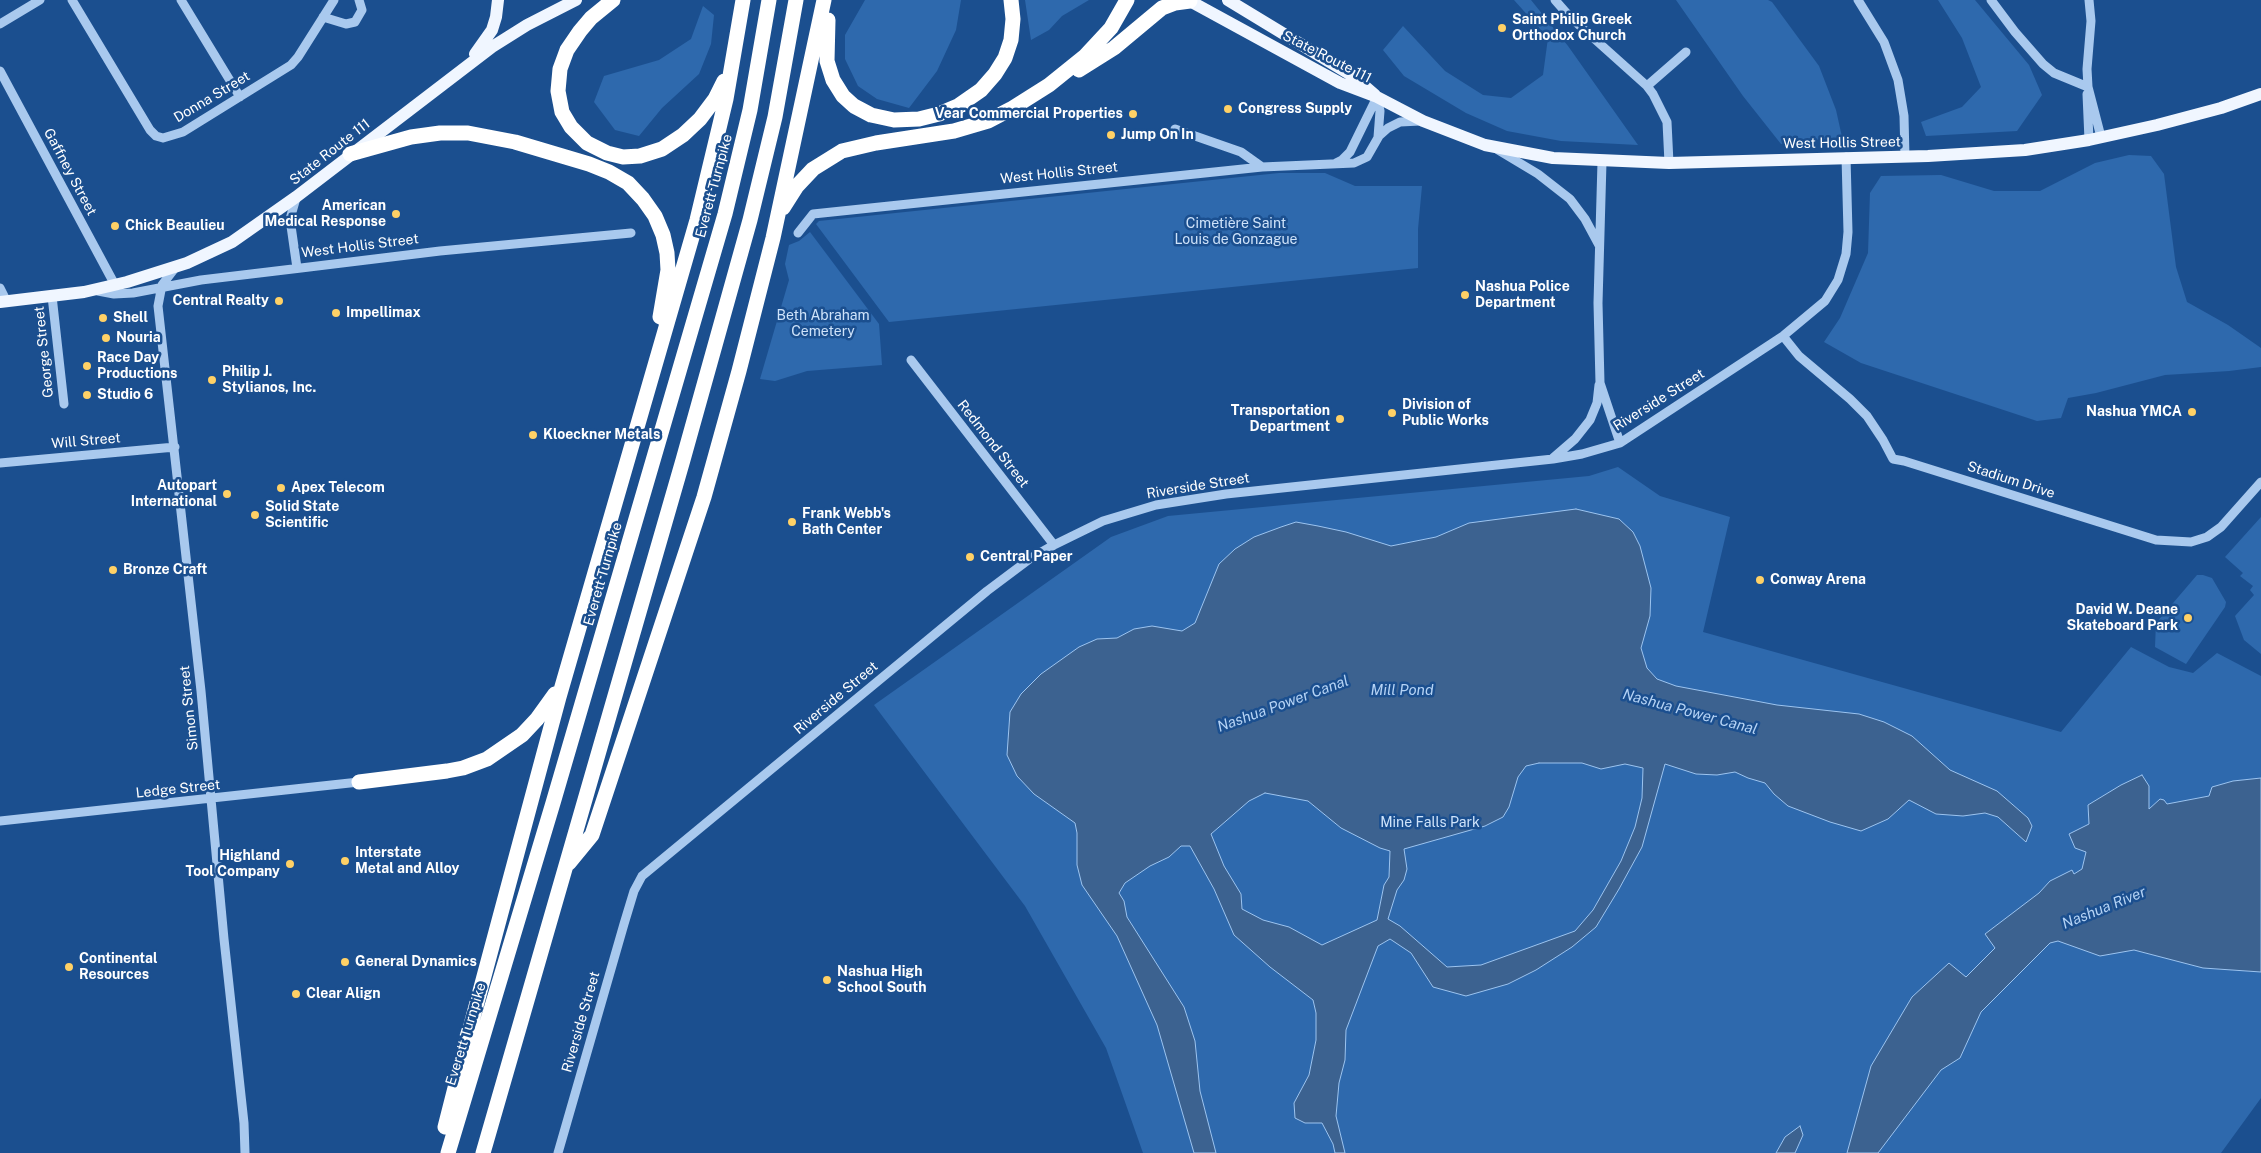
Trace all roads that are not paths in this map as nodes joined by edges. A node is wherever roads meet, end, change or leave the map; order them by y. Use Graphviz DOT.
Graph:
graph roads {
  1 [pos="40,0"];
  2 [pos="72,0"];
  3 [pos="181,0"];
  4 [pos="334,0"];
  5 [pos="359,0"];
  6 [pos="498,0"];
  7 [pos="576,0"];
  8 [pos="614,0"];
  9 [pos="743,0"];
  10 [pos="770,0"];
  11 [pos="796,0"];
  12 [pos="824,0"];
  13 [pos="829,0"];
  14 [pos="1011,0"];
  15 [pos="1127,0"];
  16 [pos="1228,0"];
  17 [pos="1555,0"];
  18 [pos="1858,0"];
  19 [pos="1991,0"];
  20 [pos="2089,0"];
  21 [pos="1189,1"];
  22 [pos="323,17"];
  23 [pos="0,24"];
  24 [pos="736,46"];
  25 [pos="1686,52"];
  26 [pos="0,71"];
  27 [pos="450,79"];
  28 [pos="1049,85"];
  29 [pos="1646,86"];
  30 [pos="2088,87"];
  31 [pos="2261,94"];
  32 [pos="240,97"];
  33 [pos="1377,97"];
  34 [pos="1423,121"];
  35 [pos="1176,129"];
  36 [pos="2095,139"];
  37 [pos="1377,140"];
  38 [pos="1496,148"];
  39 [pos="350,154"];
  40 [pos="1846,157"];
  41 [pos="1905,157"];
  42 [pos="1602,162"];
  43 [pos="1669,163"];
  44 [pos="1332,164"];
  45 [pos="1262,167"];
  46 [pos="296,197"];
  47 [pos="631,233"];
  48 [pos="798,233"];
  49 [pos="773,238"];
  50 [pos="1600,245"];
  51 [pos="177,267"];
  52 [pos="297,268"];
  53 [pos="115,285"];
  54 [pos="0,288"];
  55 [pos="161,288"];
  56 [pos="89,291"];
  57 [pos="52,296"];
  58 [pos="3,302"];
  59 [pos="1783,336"];
  60 [pos="911,360"];
  61 [pos="1600,383"];
  62 [pos="64,404"];
  63 [pos="638,424"];
  64 [pos="1620,443"];
  65 [pos="175,447"];
  66 [pos="1553,459"];
  67 [pos="0,463"];
  68 [pos="2261,482"];
  69 [pos="1054,545"];
  70 [pos="565,675"];
  71 [pos="359,782"];
  72 [pos="212,799"];
  73 [pos="0,821"];
  74 [pos="564,868"];
  75 [pos="245,1153"];
  76 [pos="439,1153"];
  77 [pos="448,1153"];
  78 [pos="483,1153"];
  79 [pos="558,1153"];
  1 -- 23 [label="street"];
  2 -- 32 [label="street, Donna Street"];
  3 -- 32 [label="street"];
  4 -- 22 [label="street, Donna Street"];
  5 -- 22 [label="street"];
  6 -- 27 [label="main road"];
  7 -- 27 [label="main road, State Route 111"];
  8 -- 24 [label="highway"];
  9 -- 24 [label="highway"];
  10 -- 77 [label="highway, Everett Turnpike"];
  11 -- 74 [label="highway"];
  12 -- 49 [label="highway"];
  13 -- 14 [label="highway"];
  15 -- 28 [label="highway"];
  16 -- 33 [label="main road, State Route 111"];
  17 -- 29 [label="street"];
  18 -- 41 [label="street"];
  19 -- 30 [label="street"];
  20 -- 30 [label="street"];
  21 -- 28 [label="highway"];
  21 -- 33 [label="main road, State Route 111"];
  22 -- 32 [label="street, Donna Street"];
  24 -- 63 [label="highway"];
  25 -- 29 [label="street"];
  26 -- 53 [label="street, Gaffney Street"];
  27 -- 39 [label="main road, State Route 111"];
  28 -- 49 [label="highway"];
  29 -- 43 [label="street"];
  30 -- 36 [label="street"];
  31 -- 36 [label="main road, West Hollis Street"];
  33 -- 34 [label="main road, West Hollis Street"];
  33 -- 37 [label="street, West Hollis Street"];
  33 -- 44 [label="street"];
  34 -- 37 [label="street, West Hollis Street"];
  34 -- 38 [label="main road, West Hollis Street"];
  35 -- 45 [label="street"];
  36 -- 41 [label="main road, West Hollis Street"];
  37 -- 44 [label="street, West Hollis Street"];
  38 -- 42 [label="main road, West Hollis Street"];
  38 -- 50 [label="street"];
  39 -- 46 [label="main road, State Route 111"];
  39 -- 63 [label="highway"];
  40 -- 41 [label="main road, West Hollis Street"];
  40 -- 43 [label="main road, West Hollis Street"];
  40 -- 59 [label="street, Riverside Street"];
  42 -- 43 [label="main road, West Hollis Street"];
  42 -- 50 [label="street"];
  44 -- 45 [label="street, West Hollis Street"];
  45 -- 48 [label="street, West Hollis Street"];
  46 -- 51 [label="main road, State Route 111"];
  46 -- 52 [label="street"];
  47 -- 52 [label="street, West Hollis Street"];
  49 -- 74 [label="highway"];
  50 -- 61 [label="street"];
  51 -- 53 [label="main road, State Route 111"];
  51 -- 55 [label="street"];
  52 -- 55 [label="street, West Hollis Street"];
  53 -- 56 [label="main road, State Route 111"];
  54 -- 58 [label="street"];
  55 -- 56 [label="street, West Hollis Street"];
  55 -- 65 [label="street, Simon Street"];
  56 -- 57 [label="main road, West Hollis Street"];
  57 -- 58 [label="main road, West Hollis Street"];
  57 -- 62 [label="street, George Street"];
  59 -- 64 [label="street, Riverside Street"];
  59 -- 68 [label="street, Stadium Drive"];
  60 -- 69 [label="street, Redmond Street"];
  61 -- 64 [label="street"];
  61 -- 66 [label="street"];
  63 -- 70 [label="highway"];
  64 -- 66 [label="street, Riverside Street"];
  65 -- 67 [label="street, Will Street"];
  65 -- 72 [label="street, Simon Street"];
  66 -- 69 [label="street, Riverside Street"];
  69 -- 79 [label="street, Riverside Street"];
  70 -- 71 [label="highway"];
  70 -- 76 [label="highway"];
  71 -- 72 [label="street, Ledge Street"];
  72 -- 73 [label="street, Ledge Street"];
  72 -- 75 [label="street, Simon Street"];
  74 -- 78 [label="highway"];
}
